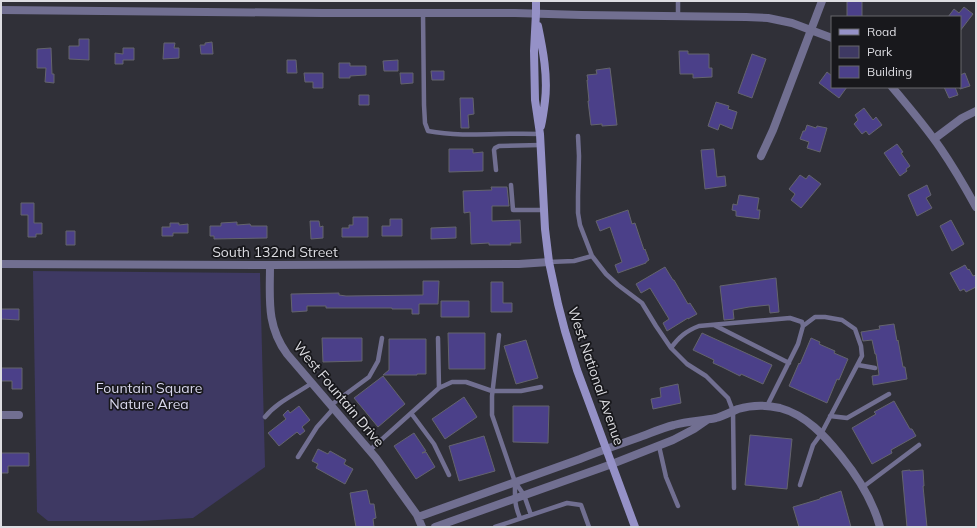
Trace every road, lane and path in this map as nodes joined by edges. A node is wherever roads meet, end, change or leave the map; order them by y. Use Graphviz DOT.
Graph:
graph roads {
  1 [pos="536,1"];
  2 [pos="678,1"];
  3 [pos="822,1"];
  4 [pos="1,10"];
  5 [pos="536,13"];
  6 [pos="423,14"];
  7 [pos="678,16"];
  8 [pos="811,29"];
  9 [pos="831,38"];
  10 [pos="893,88"];
  11 [pos="976,111"];
  12 [pos="540,134"];
  13 [pos="578,136"];
  14 [pos="934,139"];
  15 [pos="541,145"];
  16 [pos="761,156"];
  17 [pos="496,170"];
  18 [pos="511,185"];
  19 [pos="976,207"];
  20 [pos="544,210"];
  21 [pos="592,256"];
  22 [pos="549,262"];
  23 [pos="1,264"];
  24 [pos="270,266"];
  25 [pos="714,325"];
  26 [pos="803,326"];
  27 [pos="499,335"];
  28 [pos="382,338"];
  29 [pos="438,338"];
  30 [pos="671,348"];
  31 [pos="789,363"];
  32 [pos="858,365"];
  33 [pos="874,368"];
  34 [pos="312,383"];
  35 [pos="541,387"];
  36 [pos="439,388"];
  37 [pos="492,391"];
  38 [pos="889,394"];
  39 [pos="767,406"];
  40 [pos="333,407"];
  41 [pos="733,411"];
  42 [pos="411,414"];
  43 [pos="1,415"];
  44 [pos="19,415"];
  45 [pos="830,416"];
  46 [pos="265,417"];
  47 [pos="710,419"];
  48 [pos="654,432"];
  49 [pos="821,434"];
  50 [pos="919,445"];
  51 [pos="659,446"];
  52 [pos="606,448"];
  53 [pos="370,450"];
  54 [pos="298,457"];
  55 [pos="612,464"];
  56 [pos="449,475"];
  57 [pos="515,482"];
  58 [pos="800,484"];
  59 [pos="863,487"];
  60 [pos="734,488"];
  61 [pos="524,495"];
  62 [pos="515,498"];
  63 [pos="678,506"];
  64 [pos="532,515"];
  65 [pos="418,517"];
  66 [pos="520,518"];
  67 [pos="422,527"];
  68 [pos="435,527"];
  69 [pos="495,527"];
  70 [pos="589,527"];
  71 [pos="634,527"];
  72 [pos="880,527"];
  1 -- 5 [label="main road, West National Avenue"];
  2 -- 7 [label="lane"];
  3 -- 8 [label="street"];
  4 -- 6 [label="street"];
  5 -- 6 [label="street"];
  5 -- 7 [label="street"];
  5 -- 12 [label="main road, West National Avenue"];
  6 -- 12 [label="lane"];
  7 -- 8 [label="street"];
  8 -- 9 [label="street"];
  8 -- 16 [label="street"];
  10 -- 14 [label="street"];
  11 -- 14 [label="street"];
  12 -- 15 [label="main road, West National Avenue"];
  13 -- 21 [label="lane"];
  14 -- 19 [label="street"];
  15 -- 17 [label="lane"];
  15 -- 20 [label="main road, West National Avenue"];
  18 -- 20 [label="lane"];
  20 -- 22 [label="main road, West National Avenue"];
  21 -- 22 [label="lane"];
  21 -- 30 [label="lane"];
  22 -- 24 [label="street, South 132nd Street"];
  22 -- 52 [label="main road, West National Avenue"];
  23 -- 24 [label="street, South 132nd Street"];
  24 -- 34 [label="street, West Fountain Drive"];
  25 -- 26 [label="lane"];
  25 -- 30 [label="lane"];
  25 -- 31 [label="lane"];
  26 -- 31 [label="lane"];
  26 -- 32 [label="lane"];
  27 -- 37 [label="lane"];
  28 -- 40 [label="lane"];
  29 -- 36 [label="lane"];
  30 -- 41 [label="lane"];
  31 -- 39 [label="lane"];
  32 -- 33 [label="lane"];
  32 -- 45 [label="lane"];
  34 -- 40 [label="street, West Fountain Drive"];
  34 -- 46 [label="lane"];
  35 -- 37 [label="lane"];
  36 -- 37 [label="lane"];
  36 -- 42 [label="lane"];
  37 -- 57 [label="lane"];
  38 -- 45 [label="lane"];
  39 -- 41 [label="street"];
  39 -- 49 [label="street"];
  40 -- 53 [label="street, West Fountain Drive"];
  40 -- 54 [label="lane"];
  41 -- 47 [label="street"];
  41 -- 60 [label="lane"];
  42 -- 53 [label="lane"];
  42 -- 56 [label="lane"];
  43 -- 44 [label="street"];
  45 -- 49 [label="lane"];
  47 -- 48 [label="street"];
  47 -- 51 [label="street"];
  48 -- 51 [label="street"];
  48 -- 52 [label="street"];
  49 -- 58 [label="lane"];
  49 -- 59 [label="street"];
  50 -- 59 [label="lane"];
  51 -- 55 [label="street"];
  51 -- 63 [label="lane"];
  52 -- 55 [label="main road, West National Avenue"];
  52 -- 57 [label="street"];
  53 -- 65 [label="street, West Fountain Drive"];
  55 -- 61 [label="street"];
  55 -- 71 [label="main road, West National Avenue"];
  57 -- 61 [label="lane"];
  57 -- 62 [label="lane"];
  57 -- 65 [label="street"];
  59 -- 72 [label="street"];
  61 -- 62 [label="street"];
  61 -- 64 [label="lane"];
  62 -- 66 [label="lane"];
  62 -- 68 [label="street"];
  64 -- 66 [label="lane"];
  64 -- 70 [label="lane"];
  65 -- 67 [label="street, West Fountain Drive"];
  66 -- 69 [label="lane"];
}
